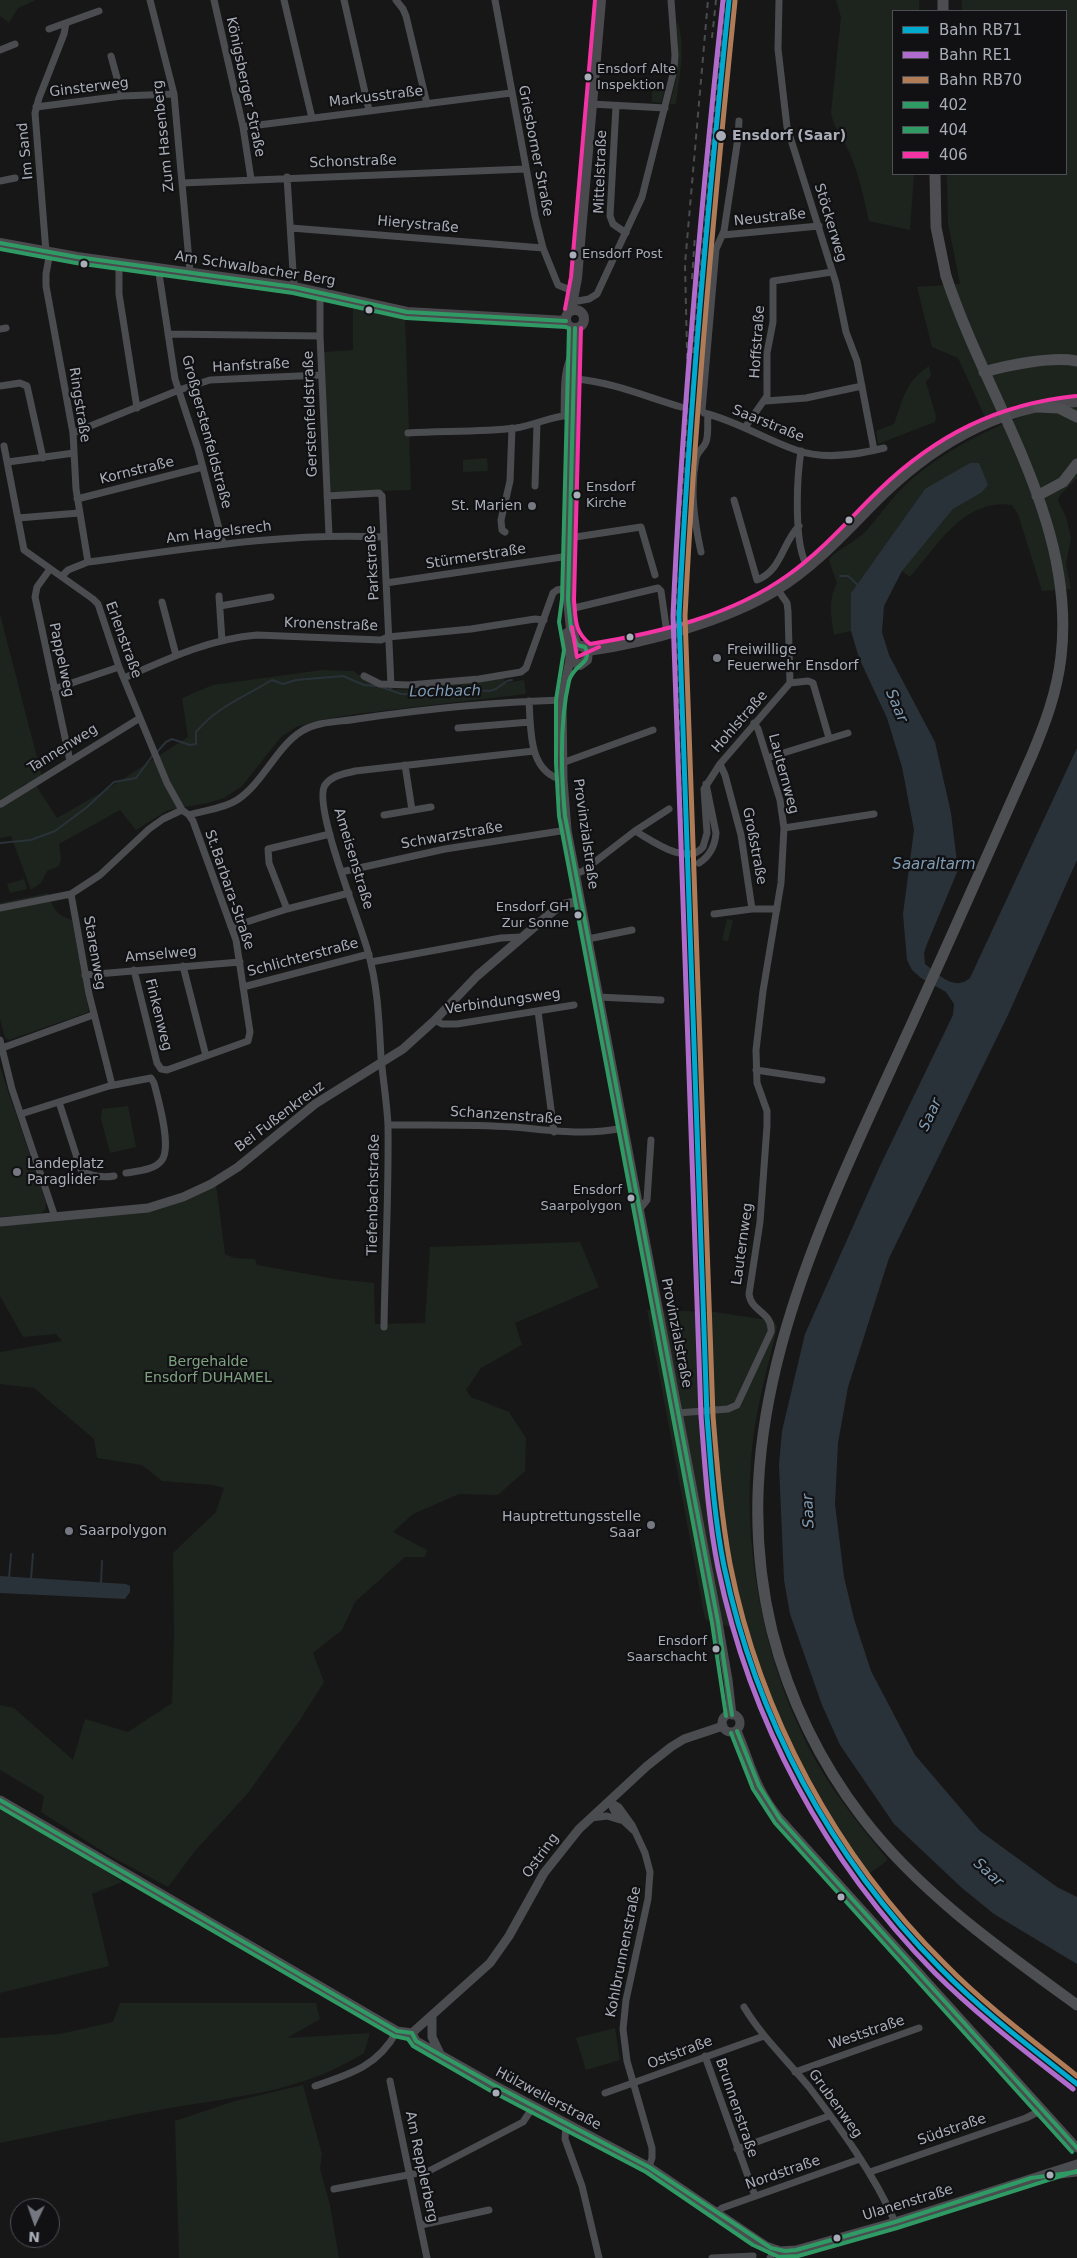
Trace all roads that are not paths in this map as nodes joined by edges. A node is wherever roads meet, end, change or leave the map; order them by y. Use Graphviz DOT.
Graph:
graph roads {
  1 [pos="150,0"];
  2 [pos="214,0"];
  3 [pos="284,0"];
  4 [pos="344,0"];
  5 [pos="396,0"];
  6 [pos="495,0"];
  7 [pos="601,0"];
  8 [pos="671,0"];
  9 [pos="779,0"];
  10 [pos="99,11"];
  11 [pos="66,23"];
  12 [pos="49,29"];
  13 [pos="15,44"];
  14 [pos="0,50"];
  15 [pos="112,56"];
  16 [pos="174,94"];
  17 [pos="512,94"];
  18 [pos="122,96"];
  19 [pos="427,104"];
  20 [pos="591,104"];
  21 [pos="616,106"];
  22 [pos="36,107"];
  23 [pos="665,108"];
  24 [pos="370,110"];
  25 [pos="312,118"];
  26 [pos="739,121"];
  27 [pos="243,127"];
  28 [pos="525,169"];
  29 [pos="935,175"];
  30 [pos="15,178"];
  31 [pos="287,178"];
  32 [pos="251,179"];
  33 [pos="0,180"];
  34 [pos="182,183"];
  35 [pos="819,226"];
  36 [pos="291,228"];
  37 [pos="626,233"];
  38 [pos="723,235"];
  39 [pos="0,243"];
  40 [pos="543,248"];
  41 [pos="48,252"];
  42 [pos="119,262"];
  43 [pos="158,267"];
  44 [pos="190,272"];
  45 [pos="832,272"];
  46 [pos="946,276"];
  47 [pos="294,287"];
  48 [pos="320,292"];
  49 [pos="576,303"];
  50 [pos="566,321"];
  51 [pos="575,328"];
  52 [pos="168,334"];
  53 [pos="320,336"];
  54 [pos="575,351"];
  55 [pos="1077,361"];
  56 [pos="984,372"];
  57 [pos="321,375"];
  58 [pos="574,380"];
  59 [pos="0,386"];
  60 [pos="862,386"];
  61 [pos="179,390"];
  62 [pos="1077,397"];
  63 [pos="766,401"];
  64 [pos="1077,402"];
  65 [pos="681,407"];
  66 [pos="137,408"];
  67 [pos="1029,409"];
  68 [pos="706,413"];
  69 [pos="568,415"];
  70 [pos="1077,417"];
  71 [pos="537,424"];
  72 [pos="746,426"];
  73 [pos="512,428"];
  74 [pos="72,433"];
  75 [pos="408,433"];
  76 [pos="4,446"];
  77 [pos="884,448"];
  78 [pos="874,450"];
  79 [pos="801,451"];
  80 [pos="74,453"];
  81 [pos="42,458"];
  82 [pos="8,462"];
  83 [pos="1077,464"];
  84 [pos="203,467"];
  85 [pos="535,486"];
  86 [pos="327,496"];
  87 [pos="1037,496"];
  88 [pos="78,500"];
  89 [pos="734,500"];
  90 [pos="79,513"];
  91 [pos="18,518"];
  92 [pos="799,526"];
  93 [pos="505,532"];
  94 [pos="330,535"];
  95 [pos="384,537"];
  96 [pos="570,538"];
  97 [pos="223,544"];
  98 [pos="701,552"];
  99 [pos="569,556"];
  100 [pos="88,562"];
  101 [pos="808,567"];
  102 [pos="50,569"];
  103 [pos="655,575"];
  104 [pos="62,576"];
  105 [pos="386,583"];
  106 [pos="568,588"];
  107 [pos="778,590"];
  108 [pos="219,596"];
  109 [pos="270,597"];
  110 [pos="162,602"];
  111 [pos="569,604"];
  112 [pos="220,606"];
  113 [pos="544,620"];
  114 [pos="667,633"];
  115 [pos="388,637"];
  116 [pos="222,641"];
  117 [pos="588,654"];
  118 [pos="176,655"];
  119 [pos="574,655"];
  120 [pos="119,667"];
  121 [pos="364,676"];
  122 [pos="124,678"];
  123 [pos="790,683"];
  124 [pos="391,685"];
  125 [pos="54,689"];
  126 [pos="562,700"];
  127 [pos="529,701"];
  128 [pos="140,718"];
  129 [pos="530,722"];
  130 [pos="754,723"];
  131 [pos="458,728"];
  132 [pos="653,730"];
  133 [pos="848,733"];
  134 [pos="563,734"];
  135 [pos="829,738"];
  136 [pos="534,751"];
  137 [pos="767,758"];
  138 [pos="70,761"];
  139 [pos="562,763"];
  140 [pos="720,764"];
  141 [pos="406,765"];
  142 [pos="562,780"];
  143 [pos="706,784"];
  144 [pos="1,804"];
  145 [pos="431,807"];
  146 [pos="668,809"];
  147 [pos="182,810"];
  148 [pos="412,810"];
  149 [pos="874,814"];
  150 [pos="190,815"];
  151 [pos="384,815"];
  152 [pos="784,828"];
  153 [pos="567,830"];
  154 [pos="635,830"];
  155 [pos="330,834"];
  156 [pos="699,863"];
  157 [pos="341,872"];
  158 [pos="575,874"];
  159 [pos="349,893"];
  160 [pos="71,894"];
  161 [pos="580,900"];
  162 [pos="0,908"];
  163 [pos="287,909"];
  164 [pos="752,909"];
  165 [pos="778,909"];
  166 [pos="714,914"];
  167 [pos="231,927"];
  168 [pos="632,930"];
  169 [pos="522,937"];
  170 [pos="501,938"];
  171 [pos="588,938"];
  172 [pos="505,952"];
  173 [pos="369,954"];
  174 [pos="240,962"];
  175 [pos="371,962"];
  176 [pos="183,966"];
  177 [pos="134,970"];
  178 [pos="85,975"];
  179 [pos="243,987"];
  180 [pos="598,997"];
  181 [pos="661,1000"];
  182 [pos="574,1005"];
  183 [pos="538,1011"];
  184 [pos="93,1015"];
  185 [pos="435,1020"];
  186 [pos="0,1040"];
  187 [pos="2,1048"];
  188 [pos="206,1056"];
  189 [pos="382,1064"];
  190 [pos="756,1070"];
  191 [pos="822,1080"];
  192 [pos="112,1085"];
  193 [pos="59,1102"];
  194 [pos="21,1114"];
  195 [pos="388,1125"];
  196 [pos="623,1128"];
  197 [pos="554,1132"];
  198 [pos="651,1140"];
  199 [pos="126,1173"];
  200 [pos="114,1176"];
  201 [pos="639,1210"];
  202 [pos="55,1217"];
  203 [pos="0,1222"];
  204 [pos="384,1327"];
  205 [pos="678,1413"];
  206 [pos="732,1714"];
  207 [pos="723,1726"];
  208 [pos="737,1731"];
  209 [pos="0,1800"];
  210 [pos="610,1801"];
  211 [pos="590,1818"];
  212 [pos="622,1822"];
  213 [pos="633,1830"];
  214 [pos="1077,2004"];
  215 [pos="744,2007"];
  216 [pos="432,2016"];
  217 [pos="919,2028"];
  218 [pos="397,2031"];
  219 [pos="412,2033"];
  220 [pos="764,2036"];
  221 [pos="442,2056"];
  222 [pos="705,2056"];
  223 [pos="796,2072"];
  224 [pos="390,2082"];
  225 [pos="634,2084"];
  226 [pos="315,2086"];
  227 [pos="606,2093"];
  228 [pos="533,2107"];
  229 [pos="1042,2110"];
  230 [pos="829,2116"];
  231 [pos="566,2124"];
  232 [pos="1077,2148"];
  233 [pos="737,2149"];
  234 [pos="860,2159"];
  235 [pos="1077,2164"];
  236 [pos="649,2167"];
  237 [pos="870,2172"];
  238 [pos="1077,2172"];
  239 [pos="1049,2174"];
  240 [pos="409,2176"];
  241 [pos="334,2189"];
  242 [pos="755,2196"];
  243 [pos="488,2210"];
  244 [pos="716,2213"];
  245 [pos="895,2222"];
  246 [pos="421,2224"];
  247 [pos="772,2254"];
  248 [pos="753,2256"];
  249 [pos="428,2258"];
  250 [pos="599,2258"];
  251 [pos="712,2258"];
  252 [pos="716,2258"];
  1 -- 16 [label="street, Zum Hasenberg"];
  2 -- 27 [label="street, Königsberger Straße"];
  3 -- 25 [label="street"];
  4 -- 24 [label="street"];
  5 -- 19 [label="street"];
  6 -- 17 [label="street, Griesborner Straße"];
  7 -- 20 [label="main road"];
  8 -- 23 [label="street"];
  9 -- 35 [label="street, Stöckerweg"];
  10 -- 11 [label="street"];
  11 -- 12 [label="street"];
  11 -- 22 [label="street, Im Sand"];
  13 -- 14 [label="street"];
  15 -- 18 [label="street"];
  16 -- 18 [label="street, Ginsterweg"];
  16 -- 34 [label="street, Zum Hasenberg"];
  17 -- 19 [label="street, Markusstraße"];
  17 -- 28 [label="street, Griesborner Straße"];
  18 -- 22 [label="street, Ginsterweg"];
  19 -- 24 [label="street, Markusstraße"];
  20 -- 21 [label="street"];
  20 -- 49 [label="main road"];
  21 -- 23 [label="street"];
  21 -- 37 [label="street, Mittelstraße"];
  22 -- 41 [label="street, Im Sand"];
  23 -- 37 [label="street"];
  24 -- 25 [label="street, Markusstraße"];
  25 -- 27 [label="street, Markusstraße"];
  26 -- 38 [label="street"];
  27 -- 32 [label="street, Königsberger Straße"];
  28 -- 31 [label="street, Schonstraße"];
  28 -- 40 [label="street, Griesborner Straße"];
  29 -- 46 [label="highway"];
  30 -- 33 [label="street"];
  31 -- 32 [label="street, Schonstraße"];
  31 -- 36 [label="street"];
  32 -- 34 [label="street, Schonstraße"];
  34 -- 44 [label="street, Zum Hasenberg"];
  35 -- 38 [label="street, Neustraße"];
  35 -- 45 [label="street, Stöckerweg"];
  36 -- 40 [label="street, Hierystraße"];
  36 -- 47 [label="street"];
  37 -- 49 [label="street"];
  38 -- 68 [label="street"];
  39 -- 41 [label="main road, Am Schwalbacher Berg"];
  40 -- 49 [label="street, Griesborner Straße"];
  41 -- 42 [label="main road, Am Schwalbacher Berg"];
  41 -- 74 [label="street, Ringstraße"];
  42 -- 43 [label="main road, Am Schwalbacher Berg"];
  42 -- 66 [label="street"];
  43 -- 44 [label="main road, Am Schwalbacher Berg"];
  43 -- 52 [label="street, Großgerstenfeldstraße"];
  44 -- 47 [label="main road, Am Schwalbacher Berg"];
  45 -- 60 [label="street, Stöckerweg"];
  45 -- 63 [label="street, Hoffstraße"];
  46 -- 56 [label="main road"];
  47 -- 48 [label="main road, Am Schwalbacher Berg"];
  48 -- 50 [label="main road, Am Schwalbacher Berg"];
  48 -- 53 [label="street, Gerstenfeldstraße"];
  49 -- 50 [label="main road"];
  49 -- 51 [label="main road"];
  50 -- 51 [label="main road"];
  51 -- 54 [label="main road, Provinzialstraße"];
  52 -- 53 [label="street"];
  52 -- 61 [label="street, Großgerstenfeldstraße"];
  53 -- 57 [label="street, Gerstenfeldstraße"];
  54 -- 58 [label="main road, Provinzialstraße"];
  54 -- 69 [label="street, Provinzialstraße"];
  55 -- 56 [label="main road"];
  56 -- 87 [label="main road"];
  57 -- 61 [label="street, Hanfstraße"];
  57 -- 86 [label="street, Gerstenfeldstraße"];
  58 -- 65 [label="street"];
  58 -- 69 [label="main road, Provinzialstraße"];
  59 -- 81 [label="street"];
  60 -- 63 [label="street"];
  60 -- 78 [label="street, Stöckerweg"];
  61 -- 66 [label="street, Hanfstraße"];
  61 -- 84 [label="street, Großgerstenfeldstraße"];
  62 -- 67 [label="main road"];
  63 -- 72 [label="street"];
  64 -- 67 [label="main road"];
  66 -- 74 [label="street, Hanfstraße"];
  67 -- 70 [label="main road"];
  67 -- 101 [label="main road"];
  68 -- 72 [label="street, Saarstraße"];
  68 -- 98 [label="street"];
  69 -- 71 [label="street"];
  69 -- 96 [label="main road, Provinzialstraße"];
  71 -- 73 [label="street"];
  71 -- 85 [label="street"];
  72 -- 79 [label="street, Saarstraße"];
  73 -- 75 [label="street"];
  73 -- 93 [label="street"];
  74 -- 80 [label="street, Ringstraße"];
  76 -- 82 [label="street, Erlenstraße"];
  77 -- 78 [label="street, Saarstraße"];
  78 -- 79 [label="street, Saarstraße"];
  79 -- 92 [label="street"];
  80 -- 81 [label="street"];
  80 -- 88 [label="street, Ringstraße"];
  81 -- 82 [label="street"];
  82 -- 91 [label="street, Erlenstraße"];
  83 -- 87 [label="main road"];
  84 -- 88 [label="street, Kornstraße"];
  84 -- 97 [label="street, Großgerstenfeldstraße"];
  86 -- 94 [label="street, Gerstenfeldstraße"];
  86 -- 95 [label="street, Parkstraße"];
  87 -- 214 [label="main road"];
  88 -- 90 [label="street, Ringstraße"];
  89 -- 92 [label="street"];
  90 -- 91 [label="street"];
  90 -- 100 [label="street, Ringstraße"];
  91 -- 102 [label="street, Erlenstraße"];
  92 -- 101 [label="street"];
  94 -- 95 [label="street, Am Hagelsrech"];
  94 -- 97 [label="street, Am Hagelsrech"];
  95 -- 105 [label="street, Parkstraße"];
  96 -- 99 [label="main road, Provinzialstraße"];
  96 -- 103 [label="street"];
  97 -- 100 [label="street, Am Hagelsrech"];
  99 -- 105 [label="street, Stürmerstraße"];
  99 -- 106 [label="main road, Provinzialstraße"];
  100 -- 104 [label="street, Am Hagelsrech"];
  101 -- 107 [label="main road"];
  102 -- 104 [label="street, Erlenstraße"];
  102 -- 125 [label="street, Pappelweg"];
  104 -- 120 [label="street, Erlenstraße"];
  105 -- 115 [label="street, Parkstraße"];
  106 -- 111 [label="main road, Provinzialstraße"];
  106 -- 113 [label="street"];
  107 -- 114 [label="main road"];
  107 -- 123 [label="street"];
  108 -- 112 [label="street"];
  109 -- 112 [label="street"];
  110 -- 118 [label="street"];
  111 -- 114 [label="street"];
  111 -- 119 [label="main road, Provinzialstraße"];
  112 -- 116 [label="street"];
  113 -- 115 [label="street, Kronenstraße"];
  113 -- 124 [label="street"];
  114 -- 117 [label="main road"];
  115 -- 116 [label="street, Kronenstraße"];
  115 -- 124 [label="street, Parkstraße"];
  116 -- 118 [label="street, Kronenstraße"];
  117 -- 119 [label="main road"];
  117 -- 119 [label="main road"];
  118 -- 122 [label="street, Kronenstraße"];
  119 -- 126 [label="street, Provinzialstraße"];
  119 -- 134 [label="street, Provinzialstraße"];
  120 -- 122 [label="street, Erlenstraße"];
  120 -- 125 [label="street"];
  121 -- 124 [label="street"];
  122 -- 128 [label="street, Erlenstraße"];
  123 -- 130 [label="street, Hohlstraße"];
  123 -- 135 [label="street"];
  125 -- 138 [label="street, Pappelweg"];
  126 -- 127 [label="street"];
  126 -- 134 [label="street, Provinzialstraße"];
  127 -- 129 [label="street"];
  127 -- 150 [label="street"];
  128 -- 138 [label="street, Tannenweg"];
  128 -- 147 [label="street, Erlenstraße"];
  129 -- 131 [label="street"];
  129 -- 136 [label="street"];
  130 -- 137 [label="street, Lauternweg"];
  130 -- 140 [label="street, Hohlstraße"];
  132 -- 139 [label="street"];
  133 -- 135 [label="street"];
  134 -- 139 [label="street, Provinzialstraße"];
  135 -- 137 [label="street"];
  136 -- 141 [label="street, Ameisenstraße"];
  136 -- 142 [label="street"];
  137 -- 152 [label="street, Lauternweg"];
  138 -- 144 [label="street, Tannenweg"];
  139 -- 142 [label="street, Provinzialstraße"];
  140 -- 143 [label="street, Hohlstraße"];
  140 -- 164 [label="street, Großstraße"];
  141 -- 148 [label="street"];
  141 -- 155 [label="street, Ameisenstraße"];
  142 -- 153 [label="street, Provinzialstraße"];
  143 -- 154 [label="street, Hohlstraße"];
  143 -- 156 [label="street"];
  145 -- 148 [label="street"];
  146 -- 154 [label="street"];
  147 -- 150 [label="street"];
  147 -- 160 [label="street"];
  148 -- 151 [label="street"];
  149 -- 152 [label="street"];
  150 -- 167 [label="street, St.Barbara-Straße"];
  152 -- 165 [label="street, Lauternweg"];
  153 -- 157 [label="street, Schwarzstraße"];
  153 -- 158 [label="street, Provinzialstraße"];
  154 -- 158 [label="street"];
  155 -- 157 [label="street, Ameisenstraße"];
  155 -- 163 [label="street"];
  157 -- 159 [label="street, Ameisenstraße"];
  158 -- 161 [label="street, Provinzialstraße"];
  159 -- 163 [label="street"];
  159 -- 173 [label="street, Ameisenstraße"];
  160 -- 162 [label="street"];
  160 -- 178 [label="street, Starenweg"];
  161 -- 169 [label="street, Bei Fußenkreuz"];
  161 -- 171 [label="street, Provinzialstraße"];
  163 -- 167 [label="street"];
  164 -- 165 [label="street"];
  164 -- 166 [label="street"];
  165 -- 190 [label="street, Lauternweg"];
  167 -- 174 [label="street, St.Barbara-Straße"];
  168 -- 171 [label="street"];
  169 -- 170 [label="street, Schlichterstraße"];
  169 -- 172 [label="street, Bei Fußenkreuz"];
  170 -- 172 [label="street"];
  170 -- 175 [label="street, Schlichterstraße"];
  171 -- 180 [label="street, Provinzialstraße"];
  172 -- 185 [label="street, Bei Fußenkreuz"];
  173 -- 175 [label="street, Ameisenstraße"];
  173 -- 179 [label="street, Schlichterstraße"];
  174 -- 176 [label="street, Amselweg"];
  174 -- 179 [label="street, St.Barbara-Straße"];
  175 -- 189 [label="street, Ameisenstraße"];
  176 -- 177 [label="street, Amselweg"];
  176 -- 188 [label="street"];
  177 -- 178 [label="street, Amselweg"];
  177 -- 188 [label="street, Finkenweg"];
  178 -- 184 [label="street, Starenweg"];
  179 -- 188 [label="street, St.Barbara-Straße"];
  180 -- 181 [label="street"];
  180 -- 196 [label="street, Provinzialstraße"];
  182 -- 183 [label="street, Verbindungsweg"];
  183 -- 185 [label="street, Verbindungsweg"];
  183 -- 197 [label="street"];
  184 -- 187 [label="street"];
  184 -- 192 [label="street, Starenweg"];
  185 -- 189 [label="street, Bei Fußenkreuz"];
  186 -- 187 [label="street"];
  187 -- 194 [label="street"];
  189 -- 195 [label="street, Tiefenbachstraße"];
  189 -- 202 [label="street, Bei Fußenkreuz"];
  190 -- 191 [label="street"];
  190 -- 205 [label="street, Lauternweg"];
  192 -- 193 [label="street"];
  192 -- 199 [label="street"];
  193 -- 194 [label="street"];
  193 -- 200 [label="street"];
  194 -- 202 [label="street"];
  195 -- 197 [label="street, Schanzenstraße"];
  195 -- 204 [label="street, Tiefenbachstraße"];
  196 -- 197 [label="street, Schanzenstraße"];
  196 -- 201 [label="street, Provinzialstraße"];
  198 -- 201 [label="street"];
  201 -- 205 [label="street, Provinzialstraße"];
  202 -- 203 [label="street, Bei Fußenkreuz"];
  205 -- 206 [label="street, Provinzialstraße"];
  206 -- 207 [label="street"];
  206 -- 208 [label="street"];
  207 -- 208 [label="street"];
  207 -- 210 [label="street, Ostring"];
  208 -- 229 [label="street"];
  209 -- 218 [label="street"];
  210 -- 211 [label="street, Ostring"];
  210 -- 212 [label="street, Kohlbrunnenstraße"];
  210 -- 213 [label="street, Kohlbrunnenstraße"];
  211 -- 212 [label="street, Kohlbrunnenstraße"];
  211 -- 216 [label="street, Ostring"];
  212 -- 213 [label="street, Kohlbrunnenstraße"];
  213 -- 225 [label="street, Kohlbrunnenstraße"];
  215 -- 220 [label="street, Grubenweg"];
  216 -- 219 [label="street, Ostring"];
  216 -- 221 [label="street"];
  217 -- 223 [label="street, Weststraße"];
  218 -- 219 [label="street"];
  218 -- 226 [label="street"];
  219 -- 221 [label="street, Hülzweilerstraße"];
  220 -- 222 [label="street, Oststraße"];
  220 -- 223 [label="street, Grubenweg"];
  221 -- 228 [label="street, Hülzweilerstraße"];
  222 -- 225 [label="street, Oststraße"];
  222 -- 233 [label="street, Brunnenstraße"];
  223 -- 230 [label="street, Grubenweg"];
  224 -- 240 [label="street, Am Repplerberg"];
  225 -- 227 [label="street, Oststraße"];
  225 -- 236 [label="street, Kohlbrunnenstraße"];
  228 -- 231 [label="street, Hülzweilerstraße"];
  228 -- 240 [label="street"];
  229 -- 232 [label="street"];
  229 -- 237 [label="street, Südstraße"];
  230 -- 233 [label="street"];
  230 -- 234 [label="street, Grubenweg"];
  231 -- 236 [label="street, Hülzweilerstraße"];
  231 -- 250 [label="street"];
  233 -- 242 [label="street, Brunnenstraße"];
  234 -- 237 [label="street, Grubenweg"];
  234 -- 242 [label="street, Nordstraße"];
  235 -- 239 [label="street, Ulanenstraße"];
  236 -- 244 [label="street, Hülzweilerstraße"];
  237 -- 245 [label="street, Grubenweg"];
  238 -- 239 [label="street, Ulanenstraße"];
  239 -- 245 [label="street, Ulanenstraße"];
  240 -- 241 [label="street"];
  240 -- 246 [label="street, Am Repplerberg"];
  242 -- 244 [label="street, Nordstraße"];
  243 -- 246 [label="street"];
  244 -- 247 [label="street, Hülzweilerstraße"];
  245 -- 247 [label="street, Ulanenstraße"];
  246 -- 249 [label="street, Am Repplerberg"];
  248 -- 252 [label="street"];
  251 -- 252 [label="street"];
}
